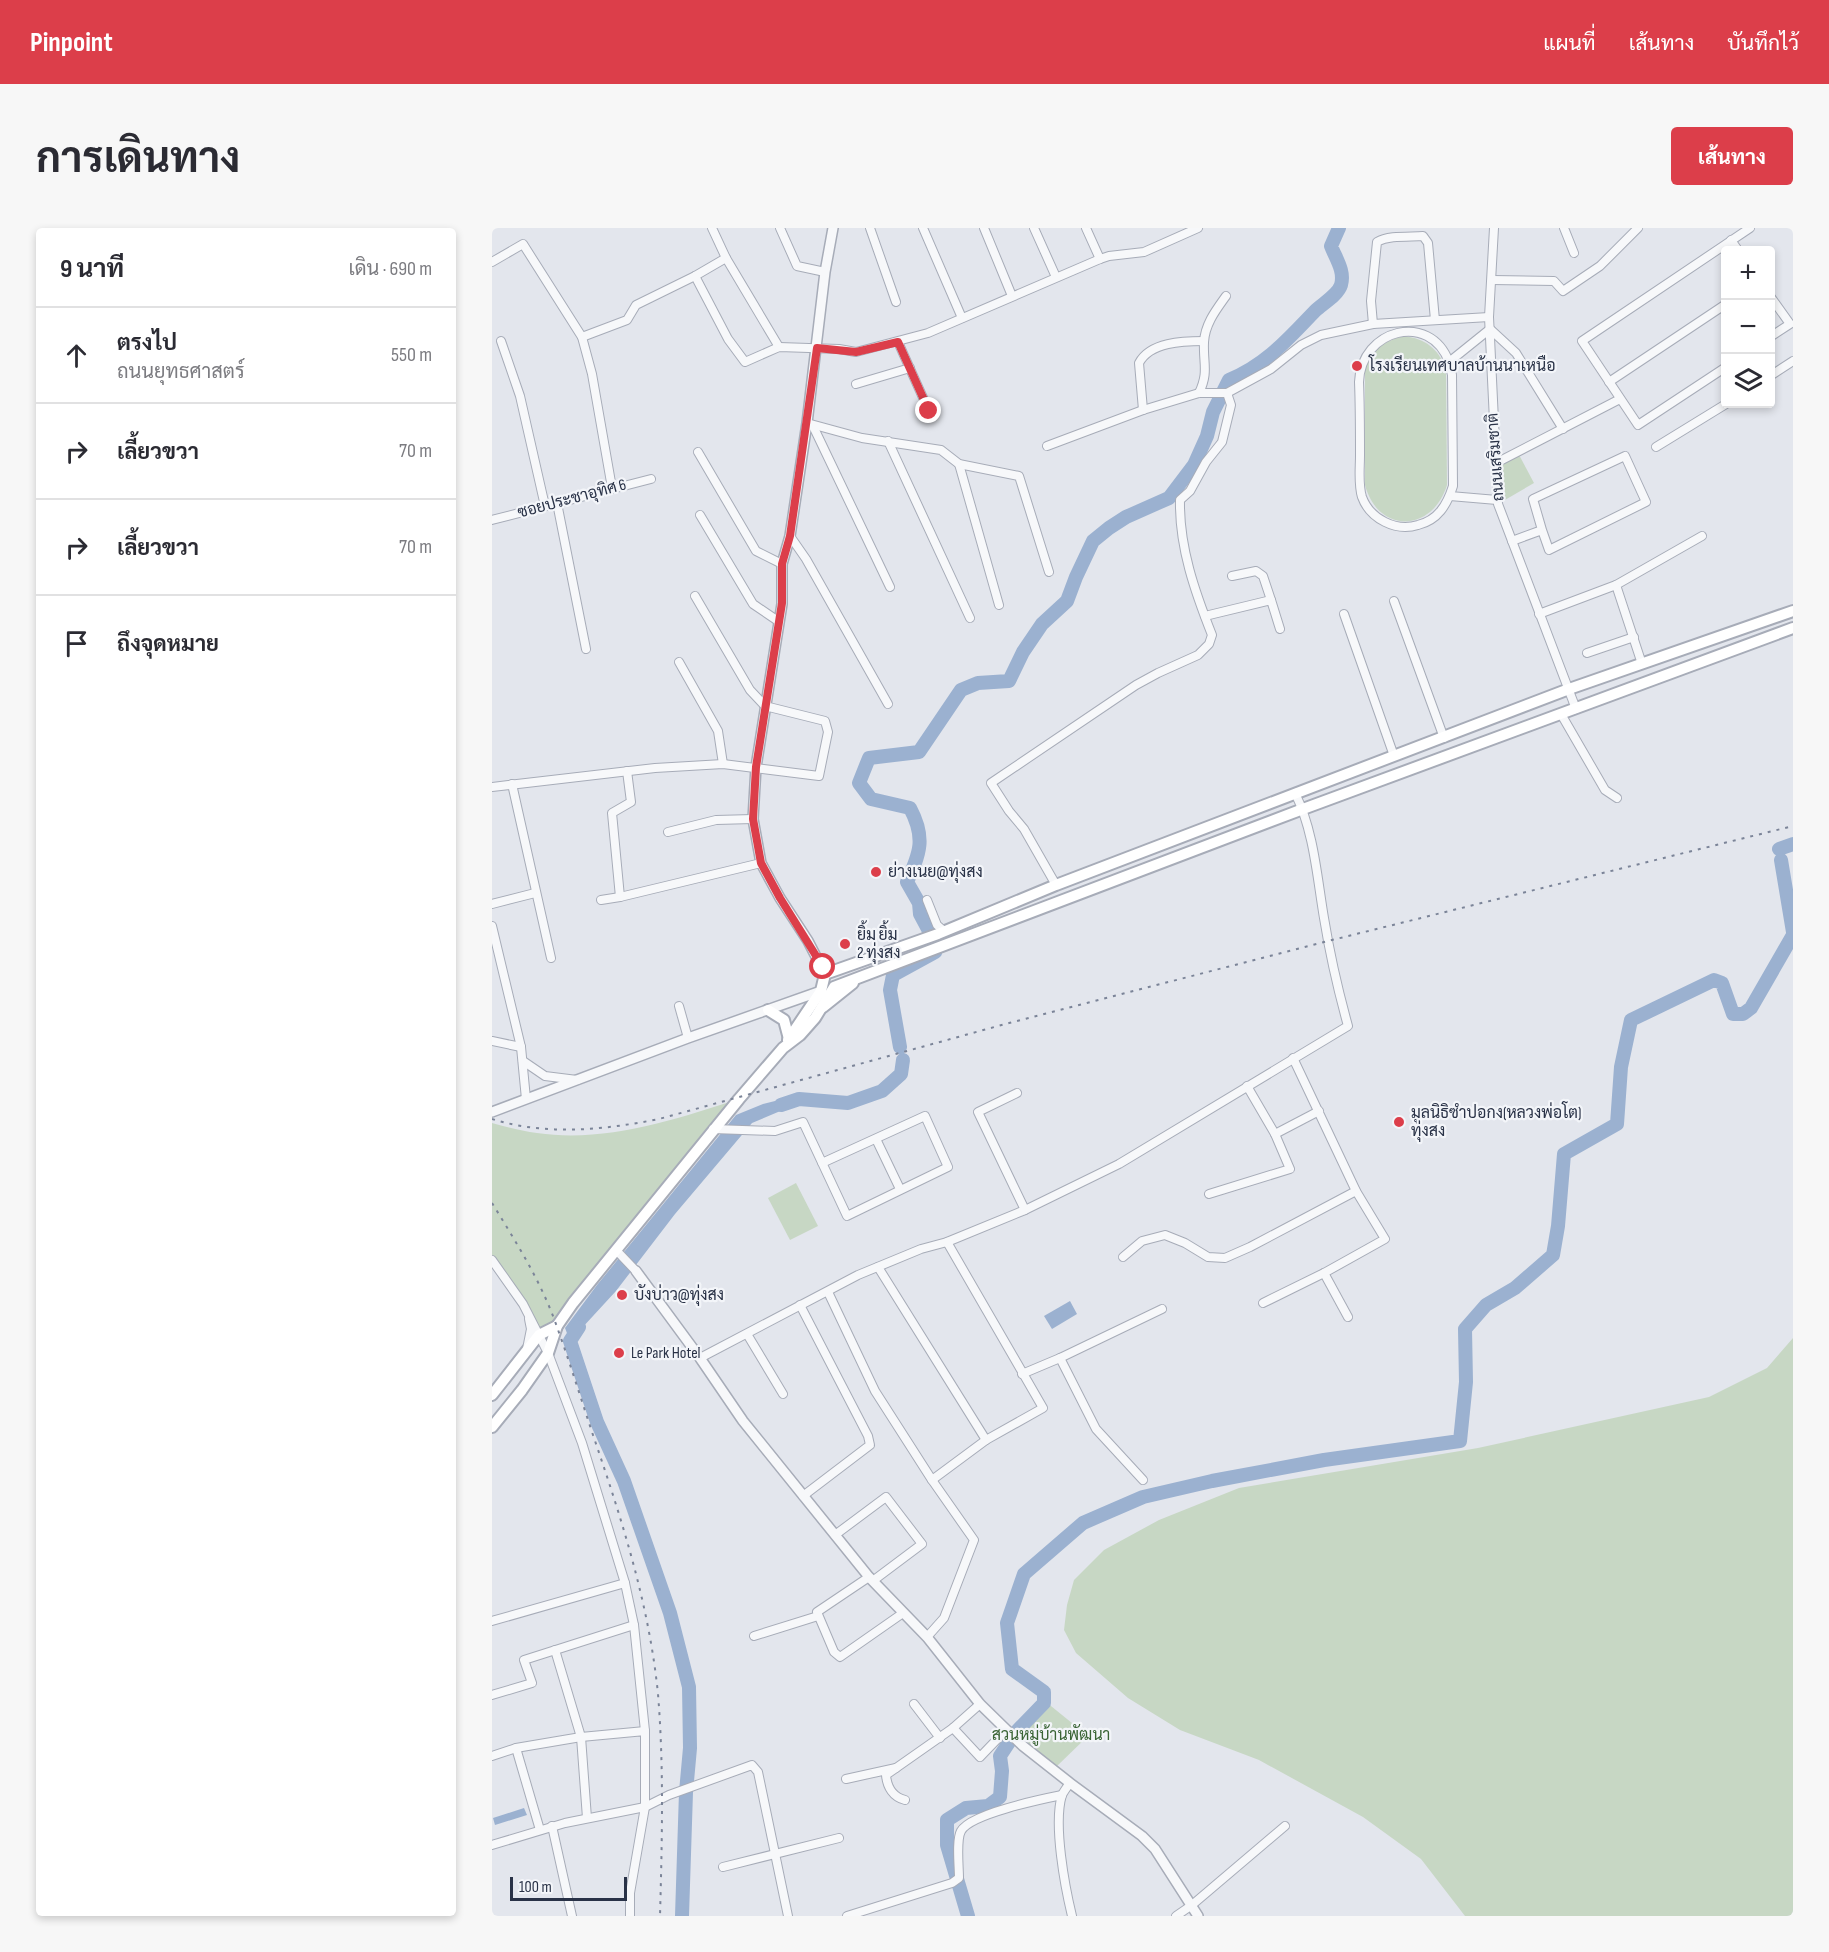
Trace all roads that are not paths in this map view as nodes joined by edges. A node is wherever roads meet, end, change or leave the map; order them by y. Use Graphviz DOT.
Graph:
graph roads {
  1 [pos="711,228"];
  2 [pos="780,228"];
  3 [pos="833,228"];
  4 [pos="870,228"];
  5 [pos="923,228"];
  6 [pos="984,228"];
  7 [pos="1034,228"];
  8 [pos="1086,228"];
  9 [pos="1198,228"];
  10 [pos="1494,228"];
  11 [pos="1564,228"];
  12 [pos="1638,228"];
  13 [pos="1750,228"];
  14 [pos="1731,240"];
  15 [pos="1735,246"];
  16 [pos="1574,253"];
  17 [pos="726,258"];
  18 [pos="1100,259"];
  19 [pos="492,262"];
  20 [pos="825,272"];
  21 [pos="695,276"];
  22 [pos="1056,277"];
  23 [pos="1492,280"];
  24 [pos="1012,296"];
  25 [pos="1226,296"];
  26 [pos="896,302"];
  27 [pos="1775,303"];
  28 [pos="1721,307"];
  29 [pos="1489,317"];
  30 [pos="962,318"];
  31 [pos="1435,320"];
  32 [pos="1373,324"];
  33 [pos="1490,329"];
  34 [pos="1775,334"];
  35 [pos="582,337"];
  36 [pos="501,341"];
  37 [pos="1204,341"];
  38 [pos="898,342"];
  39 [pos="779,347"];
  40 [pos="817,348"];
  41 [pos="1793,361"];
  42 [pos="1449,362"];
  43 [pos="909,368"];
  44 [pos="1721,370"];
  45 [pos="1775,373"];
  46 [pos="1609,382"];
  47 [pos="856,384"];
  48 [pos="1199,393"];
  49 [pos="1227,393"];
  50 [pos="1620,399"];
  51 [pos="1721,407"];
  52 [pos="1143,410"];
  53 [pos="929,411"];
  54 [pos="810,425"];
  55 [pos="1563,429"];
  56 [pos="888,441"];
  57 [pos="1047,446"];
  58 [pos="1656,447"];
  59 [pos="698,452"];
  60 [pos="1496,463"];
  61 [pos="959,464"];
  62 [pos="651,479"];
  63 [pos="612,488"];
  64 [pos="1450,496"];
  65 [pos="1497,500"];
  66 [pos="557,503"];
  67 [pos="545,506"];
  68 [pos="700,515"];
  69 [pos="492,520"];
  70 [pos="1542,530"];
  71 [pos="790,536"];
  72 [pos="1702,536"];
  73 [pos="1512,541"];
  74 [pos="782,564"];
  75 [pos="1049,572"];
  76 [pos="1232,576"];
  77 [pos="1616,585"];
  78 [pos="891,587"];
  79 [pos="695,596"];
  80 [pos="1271,600"];
  81 [pos="1394,601"];
  82 [pos="999,605"];
  83 [pos="1793,611"];
  84 [pos="1344,614"];
  85 [pos="1539,614"];
  86 [pos="1205,616"];
  87 [pos="970,618"];
  88 [pos="778,621"];
  89 [pos="1793,628"];
  90 [pos="1280,629"];
  91 [pos="1634,637"];
  92 [pos="586,649"];
  93 [pos="1587,653"];
  94 [pos="679,662"];
  95 [pos="1642,664"];
  96 [pos="1569,689"];
  97 [pos="888,704"];
  98 [pos="765,706"];
  99 [pos="1576,709"];
  100 [pos="1561,714"];
  101 [pos="1444,738"];
  102 [pos="1394,756"];
  103 [pos="723,764"];
  104 [pos="756,767"];
  105 [pos="627,771"];
  106 [pos="512,784"];
  107 [pos="492,787"];
  108 [pos="1295,793"];
  109 [pos="1617,798"];
  110 [pos="1303,809"];
  111 [pos="753,819"];
  112 [pos="668,832"];
  113 [pos="761,863"];
  114 [pos="1056,885"];
  115 [pos="535,893"];
  116 [pos="620,897"];
  117 [pos="601,900"];
  118 [pos="927,900"];
  119 [pos="492,904"];
  120 [pos="492,926"];
  121 [pos="941,932"];
  122 [pos="494,940"];
  123 [pos="551,958"];
  124 [pos="825,974"];
  125 [pos="860,977"];
  126 [pos="834,987"];
  127 [pos="821,991"];
  128 [pos="679,1006"];
  129 [pos="821,1009"];
  130 [pos="768,1010"];
  131 [pos="687,1038"];
  132 [pos="492,1041"];
  133 [pos="786,1043"];
  134 [pos="520,1047"];
  135 [pos="1293,1058"];
  136 [pos="523,1061"];
  137 [pos="579,1080"];
  138 [pos="1247,1086"];
  139 [pos="1017,1093"];
  140 [pos="526,1099"];
  141 [pos="1319,1111"];
  142 [pos="492,1112"];
  143 [pos="716,1129"];
  144 [pos="1275,1134"];
  145 [pos="876,1139"];
  146 [pos="822,1163"];
  147 [pos="900,1189"];
  148 [pos="1356,1191"];
  149 [pos="1209,1194"];
  150 [pos="1025,1210"];
  151 [pos="947,1242"];
  152 [pos="618,1252"];
  153 [pos="1124,1257"];
  154 [pos="492,1260"];
  155 [pos="878,1267"];
  156 [pos="636,1271"];
  157 [pos="1324,1273"];
  158 [pos="828,1292"];
  159 [pos="1263,1303"];
  160 [pos="524,1304"];
  161 [pos="800,1305"];
  162 [pos="1162,1309"];
  163 [pos="1348,1317"];
  164 [pos="557,1326"];
  165 [pos="539,1335"];
  166 [pos="747,1335"];
  167 [pos="526,1351"];
  168 [pos="548,1353"];
  169 [pos="700,1358"];
  170 [pos="1060,1358"];
  171 [pos="1022,1374"];
  172 [pos="783,1394"];
  173 [pos="492,1395"];
  174 [pos="492,1427"];
  175 [pos="986,1440"];
  176 [pos="932,1480"];
  177 [pos="1143,1480"];
  178 [pos="803,1496"];
  179 [pos="835,1535"];
  180 [pos="872,1578"];
  181 [pos="624,1582"];
  182 [pos="903,1613"];
  183 [pos="818,1616"];
  184 [pos="492,1620"];
  185 [pos="634,1625"];
  186 [pos="754,1636"];
  187 [pos="927,1637"];
  188 [pos="555,1650"];
  189 [pos="492,1695"];
  190 [pos="914,1704"];
  191 [pos="980,1704"];
  192 [pos="953,1728"];
  193 [pos="645,1731"];
  194 [pos="1008,1731"];
  195 [pos="581,1737"];
  196 [pos="940,1738"];
  197 [pos="516,1748"];
  198 [pos="492,1756"];
  199 [pos="896,1768"];
  200 [pos="846,1779"];
  201 [pos="1070,1783"];
  202 [pos="1062,1795"];
  203 [pos="905,1800"];
  204 [pos="645,1807"];
  205 [pos="587,1818"];
  206 [pos="552,1826"];
  207 [pos="1285,1826"];
  208 [pos="540,1830"];
  209 [pos="839,1838"];
  210 [pos="492,1845"];
  211 [pos="774,1853"];
  212 [pos="723,1867"];
  213 [pos="1192,1905"];
  214 [pos="572,1916"];
  215 [pos="630,1916"];
  216 [pos="788,1916"];
  217 [pos="847,1916"];
  218 [pos="1072,1916"];
  219 [pos="1176,1916"];
  220 [pos="1198,1916"];
  1 -- 17 [label="street"];
  2 -- 20 [label="street"];
  3 -- 20 [label="street"];
  4 -- 26 [label="street"];
  5 -- 30 [label="street"];
  6 -- 24 [label="street"];
  7 -- 22 [label="street"];
  8 -- 18 [label="street"];
  9 -- 18 [label="street"];
  10 -- 23 [label="street, ถนนเสริมชาติ"];
  11 -- 16 [label="street"];
  12 -- 23 [label="street"];
  13 -- 14 [label="street"];
  14 -- 15 [label="street"];
  14 -- 46 [label="street"];
  17 -- 21 [label="street"];
  17 -- 39 [label="street"];
  18 -- 22 [label="street"];
  19 -- 35 [label="street"];
  20 -- 40 [label="street"];
  21 -- 35 [label="street"];
  21 -- 39 [label="street"];
  22 -- 24 [label="street"];
  23 -- 29 [label="street, ถนนเสริมชาติ"];
  24 -- 30 [label="street"];
  25 -- 37 [label="street"];
  27 -- 34 [label="street"];
  28 -- 46 [label="street"];
  29 -- 31 [label="street"];
  29 -- 33 [label="street, ถนนเสริมชาติ"];
  30 -- 38 [label="street"];
  31 -- 32 [label="street"];
  31 -- 32 [label="street"];
  32 -- 49 [label="street"];
  33 -- 42 [label="street"];
  33 -- 55 [label="street"];
  33 -- 60 [label="street, ถนนเสริมชาติ"];
  35 -- 63 [label="street"];
  36 -- 67 [label="street"];
  37 -- 48 [label="street"];
  37 -- 52 [label="street"];
  38 -- 40 [label="street"];
  38 -- 43 [label="street"];
  39 -- 40 [label="street"];
  40 -- 54 [label="street"];
  41 -- 45 [label="street"];
  42 -- 64 [label="street"];
  42 -- 64 [label="street"];
  43 -- 47 [label="street"];
  43 -- 53 [label="street"];
  44 -- 50 [label="street"];
  46 -- 50 [label="street"];
  48 -- 49 [label="street"];
  48 -- 52 [label="street"];
  49 -- 86 [label="street"];
  50 -- 55 [label="street"];
  51 -- 58 [label="street"];
  52 -- 57 [label="street"];
  54 -- 56 [label="street"];
  54 -- 71 [label="street"];
  54 -- 78 [label="street"];
  55 -- 60 [label="street"];
  56 -- 61 [label="street"];
  56 -- 87 [label="street"];
  59 -- 74 [label="street"];
  60 -- 65 [label="street, ถนนเสริมชาติ"];
  61 -- 75 [label="street"];
  61 -- 82 [label="street"];
  62 -- 63 [label="street, ซอยประชาอุทิศ 6"];
  63 -- 66 [label="street, ซอยประชาอุทิศ 6"];
  64 -- 65 [label="street"];
  65 -- 73 [label="street, ถนนเสริมชาติ"];
  66 -- 67 [label="street, ซอยประชาอุทิศ 6"];
  66 -- 92 [label="street"];
  67 -- 69 [label="street, ซอยประชาอุทิศ 6"];
  68 -- 88 [label="street"];
  70 -- 70 [label="street"];
  70 -- 73 [label="street"];
  71 -- 74 [label="street"];
  71 -- 97 [label="street"];
  72 -- 77 [label="street"];
  73 -- 85 [label="street, ถนนเสริมชาติ"];
  74 -- 88 [label="street"];
  76 -- 80 [label="street"];
  77 -- 85 [label="street"];
  77 -- 91 [label="street"];
  79 -- 98 [label="street"];
  80 -- 86 [label="street"];
  80 -- 90 [label="street"];
  81 -- 101 [label="street"];
  83 -- 95 [label="main road"];
  84 -- 102 [label="street"];
  85 -- 96 [label="street, ถนนเสริมชาติ"];
  86 -- 114 [label="street"];
  88 -- 98 [label="street"];
  89 -- 99 [label="main road"];
  91 -- 93 [label="street"];
  91 -- 95 [label="street"];
  94 -- 103 [label="street"];
  95 -- 96 [label="main road"];
  96 -- 99 [label="street, ถนนเสริมชาติ"];
  96 -- 101 [label="main road"];
  98 -- 104 [label="street"];
  98 -- 104 [label="street"];
  99 -- 100 [label="main road"];
  100 -- 109 [label="street"];
  100 -- 110 [label="main road"];
  101 -- 102 [label="main road"];
  102 -- 108 [label="main road"];
  103 -- 104 [label="street"];
  103 -- 105 [label="street"];
  104 -- 111 [label="street"];
  105 -- 106 [label="street"];
  105 -- 116 [label="street"];
  106 -- 107 [label="street"];
  106 -- 115 [label="street"];
  108 -- 110 [label="street"];
  108 -- 114 [label="main road"];
  110 -- 125 [label="main road"];
  110 -- 135 [label="street"];
  111 -- 112 [label="street"];
  111 -- 113 [label="street"];
  113 -- 116 [label="street"];
  113 -- 124 [label="street"];
  114 -- 121 [label="main road"];
  115 -- 119 [label="street"];
  115 -- 123 [label="street"];
  116 -- 117 [label="street"];
  118 -- 121 [label="street"];
  120 -- 122 [label="street"];
  121 -- 124 [label="main road"];
  122 -- 134 [label="street"];
  124 -- 127 [label="main road"];
  125 -- 126 [label="main road"];
  125 -- 129 [label="main road"];
  126 -- 127 [label="street"];
  126 -- 129 [label="main road"];
  127 -- 130 [label="street"];
  127 -- 133 [label="main road"];
  128 -- 131 [label="street"];
  129 -- 133 [label="main road"];
  130 -- 131 [label="street"];
  130 -- 133 [label="main road"];
  131 -- 137 [label="street"];
  132 -- 134 [label="street"];
  133 -- 143 [label="main road"];
  134 -- 136 [label="street"];
  135 -- 138 [label="street"];
  135 -- 141 [label="street"];
  136 -- 137 [label="street"];
  136 -- 140 [label="street"];
  137 -- 140 [label="street"];
  138 -- 144 [label="street"];
  138 -- 150 [label="street"];
  139 -- 150 [label="street"];
  140 -- 142 [label="street"];
  141 -- 144 [label="street"];
  141 -- 148 [label="street"];
  143 -- 146 [label="street"];
  143 -- 152 [label="main road"];
  144 -- 149 [label="street"];
  145 -- 146 [label="street"];
  145 -- 147 [label="street"];
  145 -- 147 [label="street"];
  146 -- 147 [label="street"];
  148 -- 153 [label="street"];
  148 -- 157 [label="street"];
  150 -- 151 [label="street"];
  151 -- 155 [label="street"];
  151 -- 171 [label="street"];
  152 -- 156 [label="street"];
  152 -- 164 [label="main road"];
  154 -- 160 [label="street"];
  155 -- 158 [label="street"];
  155 -- 175 [label="street"];
  156 -- 169 [label="street"];
  157 -- 159 [label="street"];
  157 -- 163 [label="street"];
  158 -- 161 [label="street"];
  158 -- 176 [label="street"];
  160 -- 165 [label="street"];
  160 -- 167 [label="street"];
  161 -- 166 [label="street"];
  161 -- 178 [label="street"];
  162 -- 170 [label="street"];
  164 -- 165 [label="main road"];
  164 -- 168 [label="main road"];
  165 -- 167 [label="main road"];
  165 -- 168 [label="street"];
  166 -- 169 [label="street"];
  166 -- 172 [label="street"];
  167 -- 173 [label="main road"];
  168 -- 174 [label="main road"];
  168 -- 181 [label="street"];
  169 -- 178 [label="street"];
  170 -- 171 [label="street"];
  170 -- 177 [label="street"];
  171 -- 175 [label="street"];
  175 -- 176 [label="street"];
  176 -- 187 [label="street"];
  178 -- 179 [label="street"];
  179 -- 180 [label="street"];
  179 -- 180 [label="street"];
  180 -- 182 [label="street"];
  180 -- 183 [label="street"];
  181 -- 184 [label="street"];
  181 -- 185 [label="street"];
  182 -- 183 [label="street"];
  182 -- 187 [label="street"];
  183 -- 186 [label="street"];
  185 -- 188 [label="street"];
  185 -- 193 [label="street"];
  187 -- 191 [label="street"];
  188 -- 189 [label="street"];
  188 -- 195 [label="street"];
  190 -- 196 [label="street"];
  191 -- 192 [label="street"];
  191 -- 194 [label="street"];
  192 -- 194 [label="street"];
  192 -- 196 [label="street"];
  193 -- 195 [label="street"];
  193 -- 204 [label="street"];
  194 -- 201 [label="street"];
  195 -- 197 [label="street"];
  195 -- 205 [label="street"];
  196 -- 199 [label="street"];
  197 -- 198 [label="street"];
  197 -- 208 [label="street"];
  199 -- 200 [label="street"];
  199 -- 203 [label="street"];
  201 -- 202 [label="street"];
  201 -- 213 [label="street"];
  202 -- 217 [label="street"];
  202 -- 218 [label="street"];
  204 -- 205 [label="street"];
  204 -- 211 [label="street"];
  204 -- 215 [label="street"];
  205 -- 206 [label="street"];
  206 -- 208 [label="street"];
  206 -- 214 [label="street"];
  207 -- 213 [label="street"];
  208 -- 210 [label="street"];
  209 -- 211 [label="street"];
  211 -- 212 [label="street"];
  211 -- 216 [label="street"];
  213 -- 219 [label="street"];
  213 -- 220 [label="street"];
}
